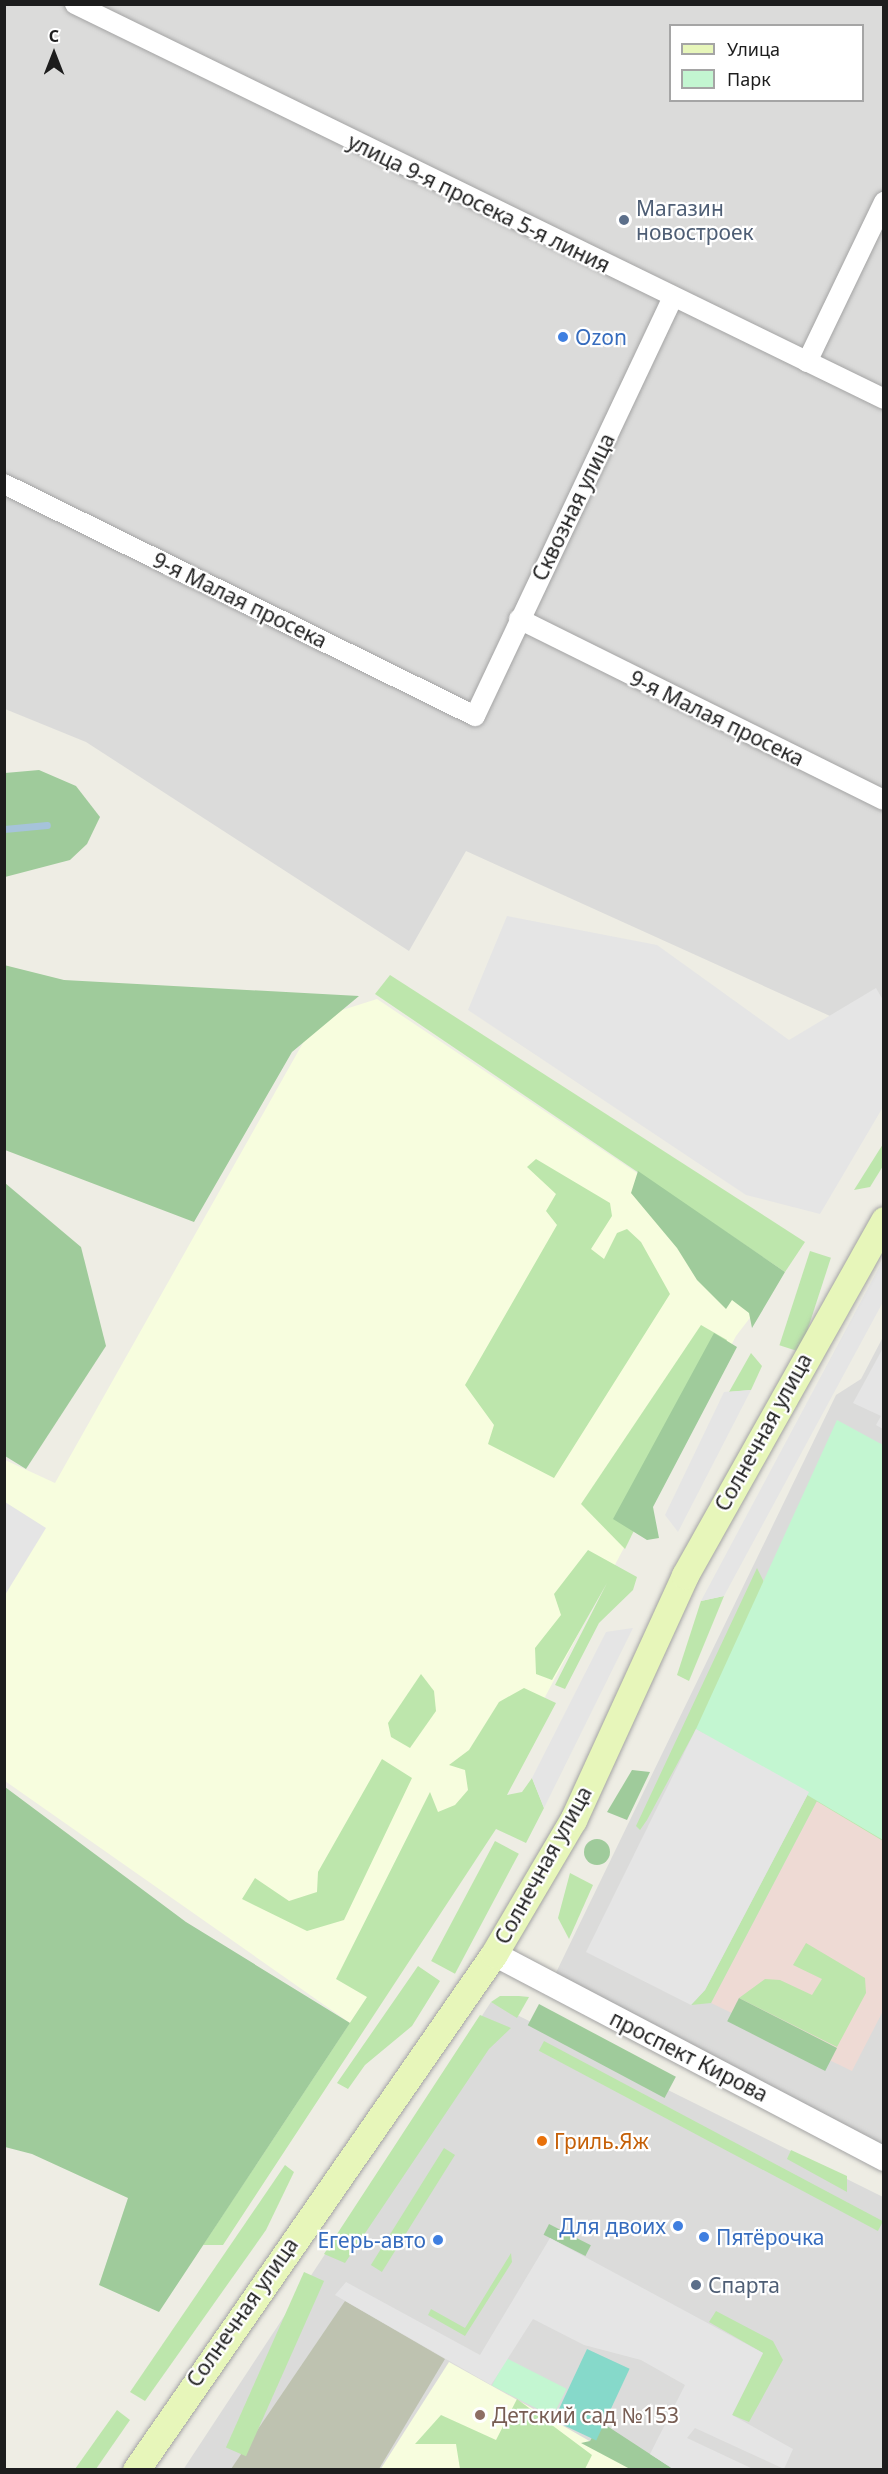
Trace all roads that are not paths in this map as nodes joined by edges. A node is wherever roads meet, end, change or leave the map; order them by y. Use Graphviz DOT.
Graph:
graph roads {
  1 [pos="75,4"];
  2 [pos="884,202"];
  3 [pos="673,298"];
  4 [pos="807,362"];
  5 [pos="884,399"];
  6 [pos="4,484"];
  7 [pos="519,619"];
  8 [pos="476,716"];
  9 [pos="884,800"];
  10 [pos="884,1220"];
  11 [pos="494,1954"];
  12 [pos="884,2159"];
  13 [pos="136,2469"];
  1 -- 3 [label="street, улица 9-я просека 5-я линия"];
  2 -- 4 [label="street"];
  3 -- 4 [label="street, улица 9-я просека 5-я линия"];
  3 -- 7 [label="street, Сквозная улица"];
  4 -- 5 [label="street, улица 9-я просека 5-я линия"];
  6 -- 8 [label="street, 9-я Малая просека"];
  7 -- 8 [label="street, Сквозная улица"];
  7 -- 9 [label="street, 9-я Малая просека"];
  10 -- 11 [label="main road, Солнечная улица"];
  11 -- 12 [label="street, проспект Кирова"];
  11 -- 13 [label="main road, Солнечная улица"];
}
